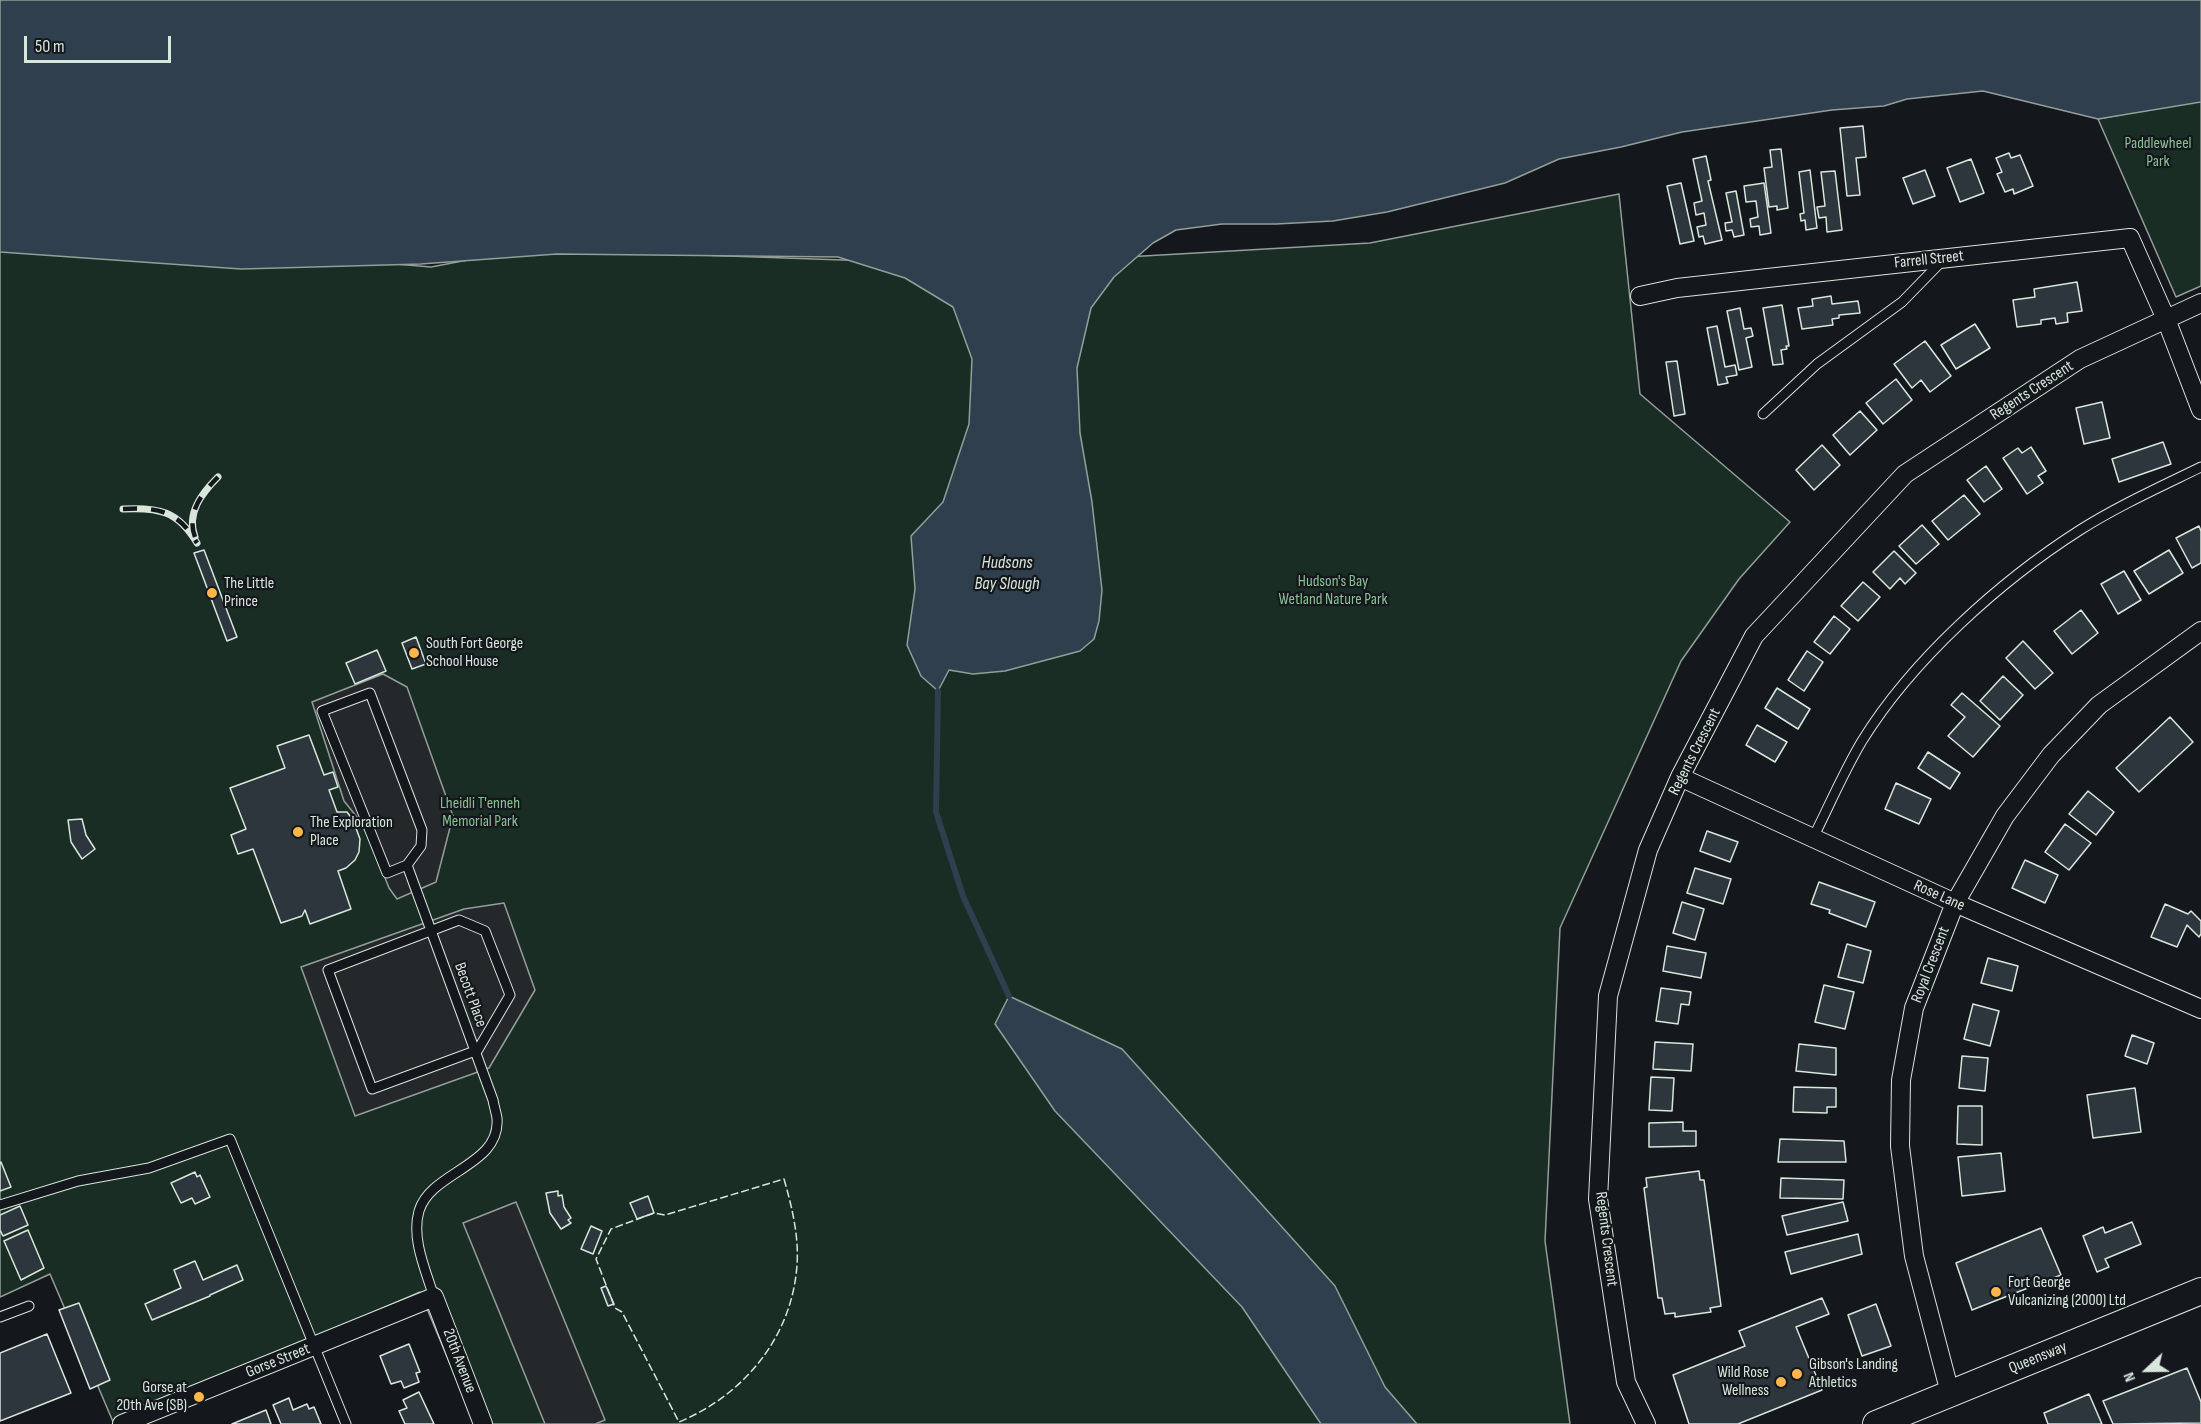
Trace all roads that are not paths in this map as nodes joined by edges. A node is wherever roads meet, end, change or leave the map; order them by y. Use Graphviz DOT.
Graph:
graph roads {
  1 [pos="1945,258"];
  2 [pos="1640,296"];
  3 [pos="2201,303"];
  4 [pos="2166,319"];
  5 [pos="2201,410"];
  6 [pos="1763,414"];
  7 [pos="2201,467"];
  8 [pos="2201,631"];
  9 [pos="1680,777"];
  10 [pos="1813,838"];
  11 [pos="407,865"];
  12 [pos="1955,903"];
  13 [pos="431,930"];
  14 [pos="2201,1009"];
  15 [pos="475,1052"];
  16 [pos="0,1205"];
  17 [pos="2201,1291"];
  18 [pos="434,1297"];
  19 [pos="29,1306"];
  20 [pos="0,1317"];
  21 [pos="315,1346"];
  22 [pos="1950,1394"];
  23 [pos="122,1424"];
  24 [pos="346,1424"];
  25 [pos="483,1424"];
  26 [pos="1646,1424"];
  27 [pos="1876,1424"];
  1 -- 2 [label="street, Farrell Street"];
  1 -- 4 [label="street, Farrell Street"];
  1 -- 6 [label="lane"];
  3 -- 4 [label="street, Regents Crescent"];
  4 -- 5 [label="street"];
  4 -- 9 [label="street, Regents Crescent"];
  7 -- 10 [label="lane"];
  8 -- 12 [label="street, Royal Crescent"];
  9 -- 10 [label="street, Rose Lane"];
  9 -- 26 [label="street, Regents Crescent"];
  10 -- 12 [label="street, Rose Lane"];
  11 -- 11 [label="lane"];
  11 -- 13 [label="lane, Becott Place"];
  12 -- 14 [label="street, Rose Lane"];
  12 -- 22 [label="street, Royal Crescent"];
  13 -- 15 [label="lane, Becott Place"];
  13 -- 15 [label="lane"];
  13 -- 15 [label="lane"];
  15 -- 18 [label="lane, Becott Place"];
  16 -- 21 [label="lane"];
  17 -- 22 [label="main road, Queensway"];
  18 -- 21 [label="street, Gorse Street"];
  18 -- 25 [label="street, 20th Avenue"];
  19 -- 20 [label="lane"];
  21 -- 23 [label="street, Gorse Street"];
  21 -- 24 [label="lane"];
  22 -- 27 [label="main road, Queensway"];
}
